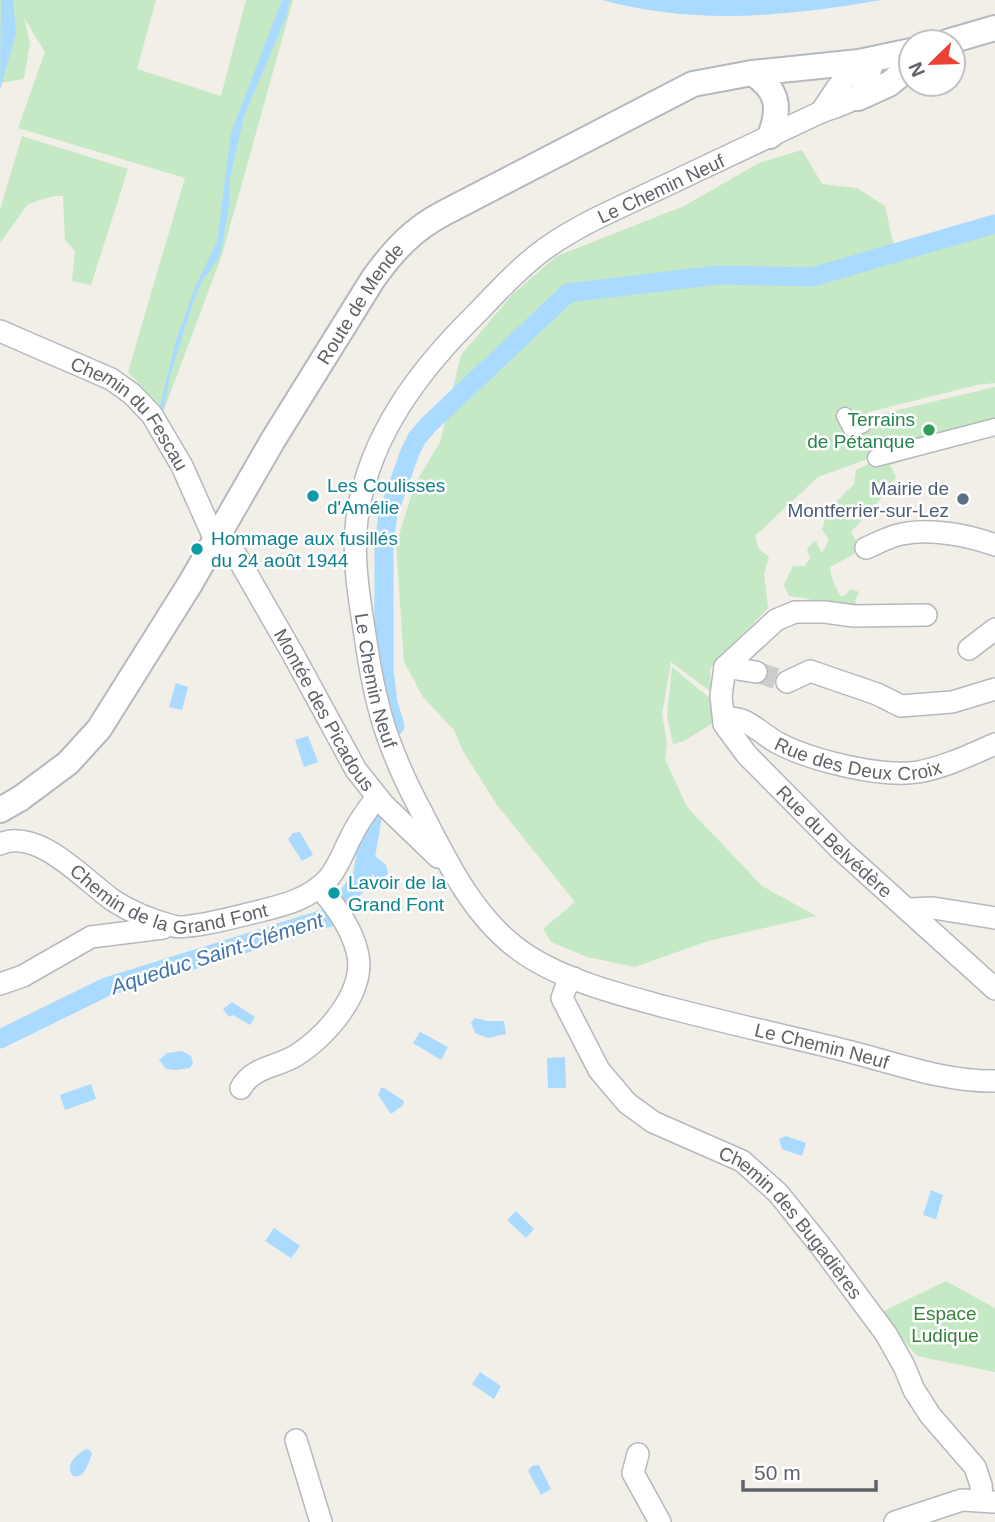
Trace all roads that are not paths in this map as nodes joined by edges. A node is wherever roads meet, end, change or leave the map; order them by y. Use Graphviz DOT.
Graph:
graph roads {
  1 [pos="995,28"];
  2 [pos="967,36"];
  3 [pos="897,54"];
  4 [pos="866,60"];
  5 [pos="752,73"];
  6 [pos="897,77"];
  7 [pos="858,98"];
  8 [pos="821,112"];
  9 [pos="770,136"];
  10 [pos="0,331"];
  11 [pos="845,416"];
  12 [pos="863,425"];
  13 [pos="995,427"];
  14 [pos="876,458"];
  15 [pos="215,540"];
  16 [pos="995,545"];
  17 [pos="866,548"];
  18 [pos="926,615"];
  19 [pos="995,629"];
  20 [pos="969,649"];
  21 [pos="725,667"];
  22 [pos="755,672"];
  23 [pos="788,681"];
  24 [pos="995,689"];
  25 [pos="724,719"];
  26 [pos="995,744"];
  27 [pos="377,797"];
  28 [pos="0,810"];
  29 [pos="0,844"];
  30 [pos="450,868"];
  31 [pos="319,887"];
  32 [pos="909,909"];
  33 [pos="995,918"];
  34 [pos="178,924"];
  35 [pos="574,978"];
  36 [pos="0,984"];
  37 [pos="995,989"];
  38 [pos="995,1081"];
  39 [pos="241,1088"];
  40 [pos="296,1440"];
  41 [pos="638,1454"];
  42 [pos="989,1501"];
  43 [pos="321,1522"];
  44 [pos="660,1522"];
  45 [pos="895,1522"];
  1 -- 2 [label="street"];
  3 -- 4 [label="street, Route de Mende"];
  4 -- 5 [label="street, Route de Mende"];
  4 -- 7 [label="street"];
  4 -- 8 [label="street, Le Chemin Neuf"];
  5 -- 9 [label="street"];
  5 -- 15 [label="street, Route de Mende"];
  6 -- 7 [label="street"];
  7 -- 8 [label="street, Le Chemin Neuf"];
  8 -- 9 [label="street, Le Chemin Neuf"];
  9 -- 30 [label="street, Le Chemin Neuf"];
  10 -- 15 [label="street, Chemin du Fescau"];
  11 -- 12 [label="street"];
  13 -- 14 [label="street"];
  15 -- 27 [label="street, Montée des Picadous"];
  15 -- 28 [label="street, Route de Mende"];
  16 -- 17 [label="street"];
  18 -- 21 [label="street"];
  19 -- 20 [label="street"];
  21 -- 22 [label="street"];
  21 -- 25 [label="street, Rue du Belvédère"];
  23 -- 24 [label="street"];
  25 -- 26 [label="street, Rue des Deux Croix"];
  25 -- 32 [label="street, Rue du Belvédère"];
  27 -- 30 [label="street, Montée des Picadous"];
  27 -- 31 [label="street, Chemin de la Grand Font"];
  29 -- 34 [label="street, Chemin de la Grand Font"];
  30 -- 35 [label="street, Le Chemin Neuf"];
  31 -- 34 [label="street, Chemin de la Grand Font"];
  31 -- 39 [label="street"];
  32 -- 33 [label="street"];
  32 -- 37 [label="street, Rue du Belvédère"];
  34 -- 36 [label="street"];
  35 -- 38 [label="street, Le Chemin Neuf"];
  35 -- 42 [label="street, Chemin des Bugadières"];
  40 -- 43 [label="street"];
  41 -- 44 [label="street"];
  42 -- 45 [label="street"];
}
